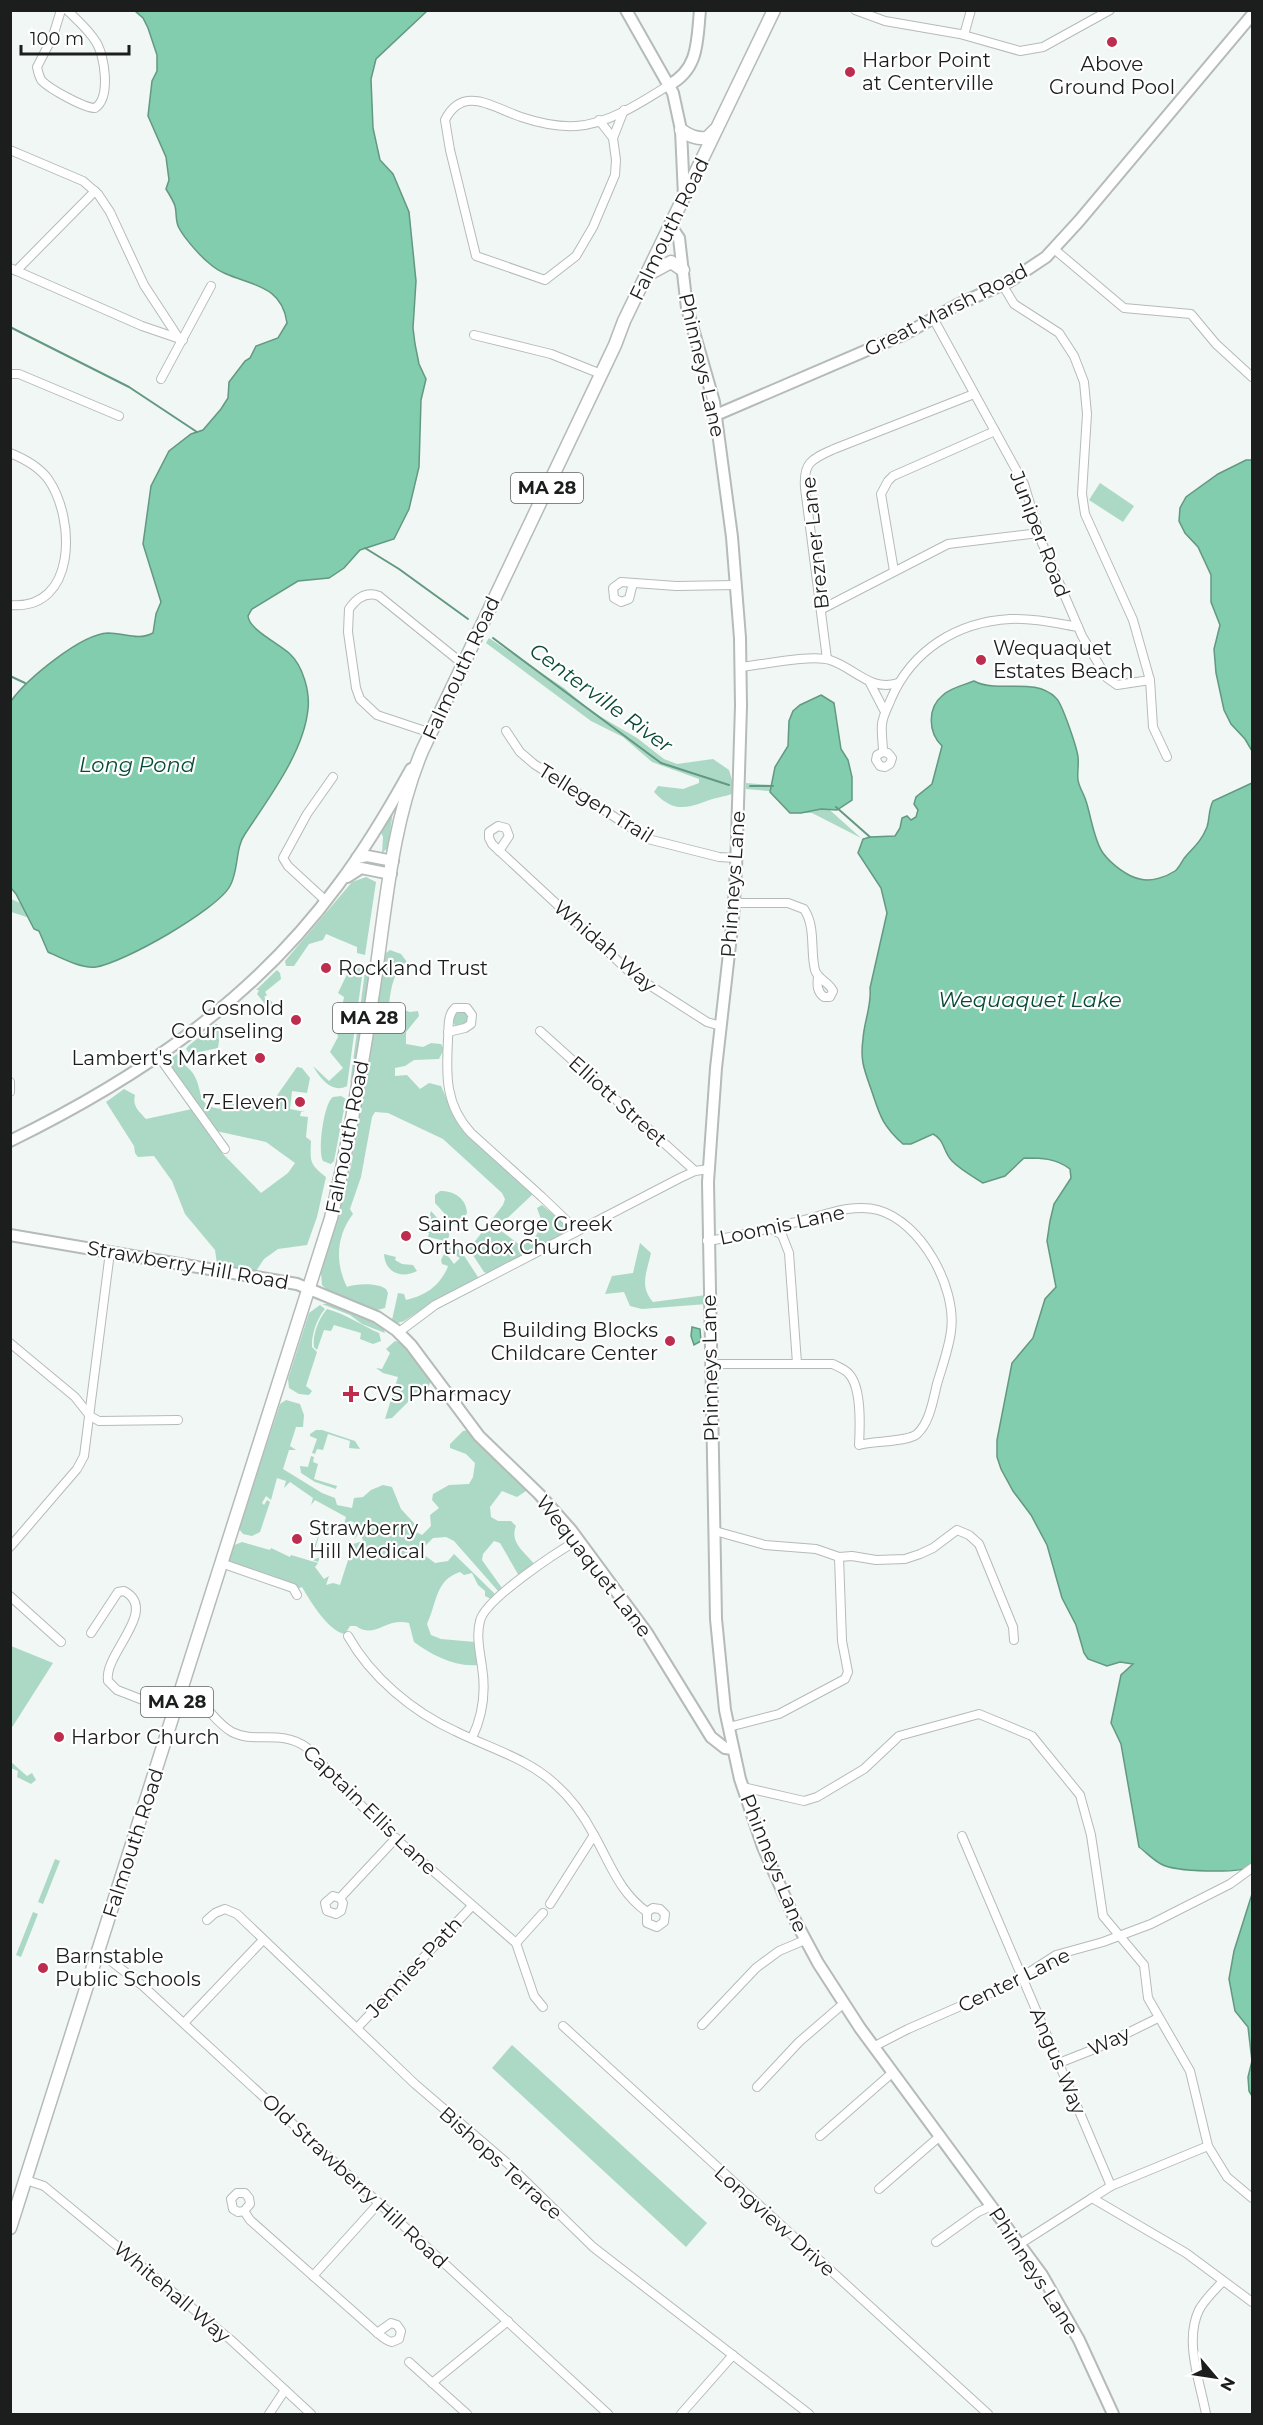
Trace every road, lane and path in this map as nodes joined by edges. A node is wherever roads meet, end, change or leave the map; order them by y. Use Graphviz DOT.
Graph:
graph roads {
  1 [pos="61,10"];
  2 [pos="67,10"];
  3 [pos="626,10"];
  4 [pos="700,10"];
  5 [pos="774,10"];
  6 [pos="855,10"];
  7 [pos="971,10"];
  8 [pos="1110,10"];
  9 [pos="1252,15"];
  10 [pos="964,35"];
  11 [pos="669,85"];
  12 [pos="624,110"];
  13 [pos="599,120"];
  14 [pos="720,124"];
  15 [pos="681,130"];
  16 [pos="613,138"];
  17 [pos="10,150"];
  18 [pos="95,191"];
  19 [pos="684,196"];
  20 [pos="670,225"];
  21 [pos="1054,249"];
  22 [pos="13,270"];
  23 [pos="683,270"];
  24 [pos="646,276"];
  25 [pos="1002,284"];
  26 [pos="211,286"];
  27 [pos="933,318"];
  28 [pos="474,335"];
  29 [pos="180,338"];
  30 [pos="10,374"];
  31 [pos="601,374"];
  32 [pos="1252,377"];
  33 [pos="161,379"];
  34 [pos="974,394"];
  35 [pos="716,415"];
  36 [pos="119,417"];
  37 [pos="994,431"];
  38 [pos="10,453"];
  39 [pos="1039,532"];
  40 [pos="894,571"];
  41 [pos="633,583"];
  42 [pos="736,585"];
  43 [pos="10,605"];
  44 [pos="822,609"];
  45 [pos="1078,627"];
  46 [pos="827,659"];
  47 [pos="463,664"];
  48 [pos="741,667"];
  49 [pos="1150,680"];
  50 [pos="870,683"];
  51 [pos="898,683"];
  52 [pos="885,712"];
  53 [pos="506,730"];
  54 [pos="431,733"];
  55 [pos="422,751"];
  56 [pos="883,752"];
  57 [pos="1167,757"];
  58 [pos="333,777"];
  59 [pos="499,851"];
  60 [pos="357,858"];
  61 [pos="736,858"];
  62 [pos="393,861"];
  63 [pos="391,874"];
  64 [pos="340,883"];
  65 [pos="326,902"];
  66 [pos="734,903"];
  67 [pos="818,977"];
  68 [pos="721,1026"];
  69 [pos="540,1030"];
  70 [pos="448,1032"];
  71 [pos="159,1057"];
  72 [pos="10,1082"];
  73 [pos="10,1092"];
  74 [pos="12,1137"];
  75 [pos="225,1149"];
  76 [pos="708,1169"];
  77 [pos="695,1171"];
  78 [pos="770,1228"];
  79 [pos="575,1232"];
  80 [pos="10,1235"];
  81 [pos="708,1241"];
  82 [pos="110,1252"];
  83 [pos="310,1289"];
  84 [pos="399,1332"];
  85 [pos="10,1343"];
  86 [pos="797,1363"];
  87 [pos="710,1364"];
  88 [pos="90,1416"];
  89 [pos="178,1420"];
  90 [pos="714,1531"];
  91 [pos="578,1540"];
  92 [pos="10,1546"];
  93 [pos="839,1557"];
  94 [pos="221,1563"];
  95 [pos="297,1595"];
  96 [pos="10,1596"];
  97 [pos="91,1633"];
  98 [pos="348,1636"];
  99 [pos="1014,1640"];
  100 [pos="61,1642"];
  101 [pos="181,1690"];
  102 [pos="174,1712"];
  103 [pos="729,1727"];
  104 [pos="472,1738"];
  105 [pos="733,1749"];
  106 [pos="743,1787"];
  107 [pos="594,1835"];
  108 [pos="962,1836"];
  109 [pos="396,1838"];
  110 [pos="1252,1868"];
  111 [pos="340,1898"];
  112 [pos="550,1904"];
  113 [pos="472,1905"];
  114 [pos="647,1912"];
  115 [pos="543,1913"];
  116 [pos="207,1920"];
  117 [pos="1119,1936"];
  118 [pos="263,1940"];
  119 [pos="805,1940"];
  120 [pos="516,1943"];
  121 [pos="97,1955"];
  122 [pos="1023,1978"];
  123 [pos="843,2004"];
  124 [pos="543,2007"];
  125 [pos="1158,2018"];
  126 [pos="184,2023"];
  127 [pos="702,2025"];
  128 [pos="563,2026"];
  129 [pos="357,2028"];
  130 [pos="873,2047"];
  131 [pos="1059,2063"];
  132 [pos="892,2073"];
  133 [pos="757,2087"];
  134 [pos="820,2136"];
  135 [pos="940,2136"];
  136 [pos="1208,2146"];
  137 [pos="26,2180"];
  138 [pos="1111,2186"];
  139 [pos="879,2189"];
  140 [pos="1092,2198"];
  141 [pos="1252,2198"];
  142 [pos="379,2203"];
  143 [pos="992,2206"];
  144 [pos="244,2211"];
  145 [pos="10,2228"];
  146 [pos="936,2242"];
  147 [pos="1020,2244"];
  148 [pos="313,2276"];
  149 [pos="1223,2281"];
  150 [pos="1252,2302"];
  151 [pos="508,2321"];
  152 [pos="377,2333"];
  153 [pos="733,2355"];
  154 [pos="409,2362"];
  155 [pos="432,2383"];
  156 [pos="285,2390"];
  157 [pos="269,2415"];
  158 [pos="311,2415"];
  159 [pos="466,2415"];
  160 [pos="608,2415"];
  161 [pos="681,2415"];
  162 [pos="808,2415"];
  163 [pos="988,2415"];
  164 [pos="1113,2415"];
  165 [pos="1206,2415"];
  1 -- 2 [label="street"];
  3 -- 11 [label="main road"];
  4 -- 11 [label="main road"];
  5 -- 14 [label="main road, Falmouth Road / MA 28"];
  6 -- 10 [label="street"];
  7 -- 10 [label="street"];
  8 -- 10 [label="street"];
  9 -- 21 [label="main road, Great Marsh Road"];
  11 -- 12 [label="street"];
  11 -- 15 [label="main road"];
  12 -- 13 [label="street"];
  12 -- 16 [label="street"];
  13 -- 16 [label="street"];
  13 -- 16 [label="street"];
  14 -- 15 [label="main road"];
  14 -- 19 [label="main road, Falmouth Road / MA 28"];
  15 -- 19 [label="main road"];
  17 -- 18 [label="street"];
  18 -- 22 [label="street"];
  18 -- 29 [label="street"];
  19 -- 20 [label="main road, Falmouth Road / MA 28"];
  20 -- 23 [label="main road, Phinneys Lane"];
  20 -- 24 [label="main road, Falmouth Road / MA 28"];
  21 -- 25 [label="main road, Great Marsh Road"];
  21 -- 32 [label="street"];
  22 -- 29 [label="street"];
  23 -- 24 [label="main road"];
  23 -- 35 [label="main road, Phinneys Lane"];
  24 -- 31 [label="main road, Falmouth Road / MA 28"];
  25 -- 27 [label="main road, Great Marsh Road"];
  25 -- 49 [label="street"];
  26 -- 29 [label="street"];
  27 -- 34 [label="street, Juniper Road"];
  27 -- 35 [label="main road, Great Marsh Road"];
  28 -- 31 [label="street"];
  29 -- 33 [label="street"];
  30 -- 36 [label="street"];
  31 -- 47 [label="main road, Falmouth Road / MA 28"];
  34 -- 37 [label="street, Juniper Road"];
  34 -- 44 [label="street, Brezner Lane"];
  35 -- 42 [label="main road, Phinneys Lane"];
  37 -- 39 [label="street, Juniper Road"];
  37 -- 40 [label="street"];
  38 -- 43 [label="street"];
  39 -- 40 [label="street"];
  39 -- 45 [label="street, Juniper Road"];
  40 -- 44 [label="street"];
  41 -- 42 [label="street"];
  42 -- 48 [label="main road, Phinneys Lane"];
  44 -- 46 [label="street, Brezner Lane"];
  45 -- 49 [label="street, Juniper Road"];
  45 -- 51 [label="street"];
  46 -- 48 [label="street"];
  46 -- 50 [label="street"];
  47 -- 54 [label="main road, Falmouth Road / MA 28"];
  47 -- 54 [label="street"];
  48 -- 61 [label="main road, Phinneys Lane"];
  49 -- 57 [label="street"];
  50 -- 51 [label="street"];
  50 -- 52 [label="street"];
  51 -- 52 [label="street"];
  52 -- 56 [label="street"];
  53 -- 61 [label="street, Tellegen Trail"];
  54 -- 55 [label="main road, Falmouth Road / MA 28"];
  55 -- 60 [label="main road"];
  55 -- 62 [label="main road, Falmouth Road / MA 28"];
  58 -- 65 [label="street"];
  59 -- 68 [label="street, Whidah Way"];
  60 -- 62 [label="main road"];
  60 -- 64 [label="main road"];
  61 -- 66 [label="main road, Phinneys Lane"];
  62 -- 63 [label="main road, Falmouth Road / MA 28"];
  63 -- 64 [label="main road"];
  63 -- 83 [label="main road, Falmouth Road / MA 28"];
  64 -- 65 [label="main road"];
  65 -- 71 [label="main road"];
  66 -- 67 [label="street"];
  66 -- 68 [label="main road, Phinneys Lane"];
  68 -- 76 [label="main road, Phinneys Lane"];
  69 -- 77 [label="street, Elliott Street"];
  70 -- 79 [label="street"];
  71 -- 74 [label="main road"];
  71 -- 75 [label="street"];
  72 -- 73 [label="street"];
  76 -- 77 [label="street"];
  76 -- 81 [label="main road, Phinneys Lane"];
  77 -- 79 [label="street"];
  78 -- 81 [label="street, Loomis Lane"];
  78 -- 86 [label="street"];
  78 -- 86 [label="street, Loomis Lane"];
  79 -- 84 [label="street"];
  80 -- 82 [label="main road, Strawberry Hill Road"];
  81 -- 87 [label="main road, Phinneys Lane"];
  82 -- 83 [label="main road, Strawberry Hill Road"];
  82 -- 88 [label="street"];
  83 -- 84 [label="main road, Strawberry Hill Road"];
  83 -- 94 [label="main road, Falmouth Road / MA 28"];
  84 -- 91 [label="main road, Wequaquet Lane"];
  85 -- 88 [label="street"];
  86 -- 87 [label="street"];
  87 -- 90 [label="main road, Phinneys Lane"];
  88 -- 89 [label="street"];
  88 -- 92 [label="street"];
  90 -- 93 [label="street"];
  90 -- 103 [label="main road, Phinneys Lane"];
  91 -- 104 [label="street"];
  91 -- 105 [label="main road, Wequaquet Lane"];
  93 -- 99 [label="street"];
  93 -- 103 [label="street"];
  94 -- 95 [label="street"];
  94 -- 101 [label="main road, Falmouth Road / MA 28"];
  96 -- 100 [label="street"];
  97 -- 102 [label="street"];
  98 -- 104 [label="street"];
  101 -- 102 [label="main road, Falmouth Road / MA 28"];
  101 -- 109 [label="street, Captain Ellis Lane"];
  102 -- 121 [label="main road, Falmouth Road / MA 28"];
  103 -- 105 [label="main road, Phinneys Lane"];
  104 -- 107 [label="street"];
  105 -- 106 [label="main road, Phinneys Lane"];
  106 -- 117 [label="street"];
  106 -- 119 [label="main road, Phinneys Lane"];
  107 -- 112 [label="street"];
  107 -- 114 [label="street"];
  108 -- 122 [label="street, Angus Way"];
  109 -- 111 [label="street"];
  109 -- 113 [label="street, Captain Ellis Lane"];
  110 -- 117 [label="street, Center Lane"];
  113 -- 120 [label="street, Captain Ellis Lane"];
  113 -- 129 [label="street, Jennies Path"];
  115 -- 120 [label="street"];
  116 -- 118 [label="street, Bishops Terrace"];
  117 -- 122 [label="street, Center Lane"];
  117 -- 125 [label="street"];
  118 -- 126 [label="street"];
  118 -- 129 [label="street, Bishops Terrace"];
  119 -- 123 [label="main road, Phinneys Lane"];
  119 -- 127 [label="street"];
  120 -- 124 [label="street"];
  121 -- 126 [label="street, Old Strawberry Hill Road"];
  121 -- 137 [label="main road, Falmouth Road / MA 28"];
  122 -- 130 [label="street, Center Lane"];
  122 -- 131 [label="street, Angus Way"];
  123 -- 130 [label="main road, Phinneys Lane"];
  123 -- 133 [label="street"];
  125 -- 131 [label="street, Way"];
  125 -- 136 [label="street"];
  126 -- 142 [label="street, Old Strawberry Hill Road"];
  128 -- 163 [label="street, Longview Drive"];
  129 -- 153 [label="street, Bishops Terrace"];
  130 -- 132 [label="main road, Phinneys Lane"];
  131 -- 138 [label="street, Angus Way"];
  132 -- 134 [label="street"];
  132 -- 135 [label="main road, Phinneys Lane"];
  135 -- 139 [label="street"];
  135 -- 143 [label="main road, Phinneys Lane"];
  136 -- 138 [label="street"];
  136 -- 141 [label="street"];
  137 -- 145 [label="main road, Falmouth Road / MA 28"];
  137 -- 156 [label="street, Whitehall Way"];
  138 -- 140 [label="street"];
  140 -- 147 [label="street"];
  140 -- 149 [label="street"];
  142 -- 148 [label="street"];
  142 -- 151 [label="street, Old Strawberry Hill Road"];
  143 -- 146 [label="street"];
  143 -- 147 [label="main road, Phinneys Lane"];
  144 -- 148 [label="street"];
  147 -- 164 [label="main road, Phinneys Lane"];
  148 -- 152 [label="street"];
  149 -- 150 [label="street"];
  149 -- 165 [label="street"];
  151 -- 155 [label="street"];
  151 -- 160 [label="street, Old Strawberry Hill Road"];
  153 -- 161 [label="street"];
  153 -- 162 [label="street, Bishops Terrace"];
  154 -- 155 [label="street"];
  155 -- 159 [label="street"];
  156 -- 157 [label="street"];
  156 -- 158 [label="street, Whitehall Way"];
}
